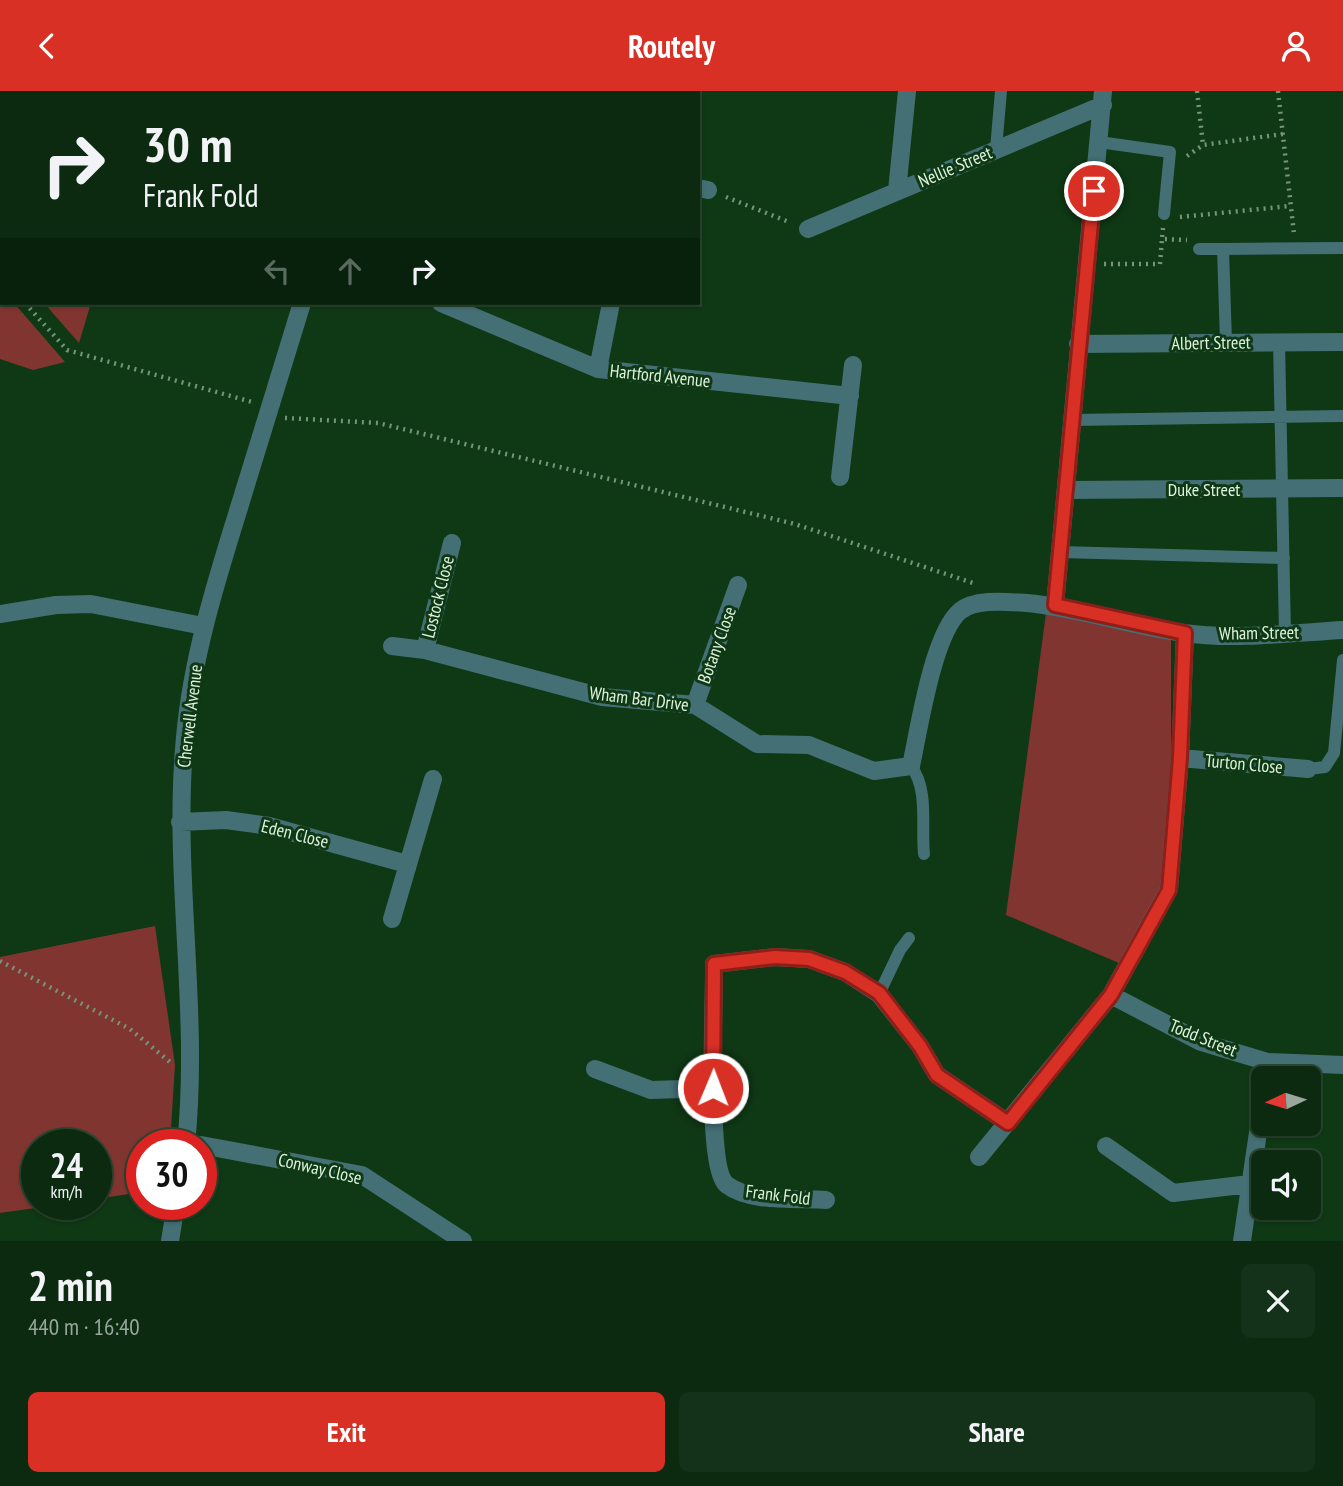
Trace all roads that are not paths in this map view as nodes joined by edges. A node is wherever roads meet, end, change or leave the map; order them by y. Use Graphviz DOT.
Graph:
graph roads {
  1 [pos="907,91"];
  2 [pos="1001,91"];
  3 [pos="1103,98"];
  4 [pos="1099,142"];
  5 [pos="996,149"];
  6 [pos="897,191"];
  7 [pos="1164,214"];
  8 [pos="808,229"];
  9 [pos="1199,249"];
  10 [pos="1223,249"];
  11 [pos="1343,249"];
  12 [pos="301,305"];
  13 [pos="446,305"];
  14 [pos="611,305"];
  15 [pos="1226,342"];
  16 [pos="1279,342"];
  17 [pos="1343,342"];
  18 [pos="1078,344"];
  19 [pos="853,365"];
  20 [pos="598,369"];
  21 [pos="850,396"];
  22 [pos="1343,416"];
  23 [pos="1280,418"];
  24 [pos="1072,420"];
  25 [pos="840,477"];
  26 [pos="1343,488"];
  27 [pos="1283,489"];
  28 [pos="1066,490"];
  29 [pos="452,543"];
  30 [pos="1060,552"];
  31 [pos="1284,558"];
  32 [pos="738,585"];
  33 [pos="1055,605"];
  34 [pos="0,614"];
  35 [pos="203,626"];
  36 [pos="1343,630"];
  37 [pos="1185,633"];
  38 [pos="1285,634"];
  39 [pos="392,646"];
  40 [pos="425,650"];
  41 [pos="1343,660"];
  42 [pos="695,705"];
  43 [pos="1180,758"];
  44 [pos="911,767"];
  45 [pos="1308,769"];
  46 [pos="433,779"];
  47 [pos="180,822"];
  48 [pos="923,854"];
  49 [pos="407,864"];
  50 [pos="392,919"];
  51 [pos="909,938"];
  52 [pos="879,993"];
  53 [pos="1111,995"];
  54 [pos="1343,1065"];
  55 [pos="1258,1066"];
  56 [pos="1321,1066"];
  57 [pos="595,1069"];
  58 [pos="713,1088"];
  59 [pos="1008,1123"];
  60 [pos="192,1129"];
  61 [pos="1257,1136"];
  62 [pos="1106,1146"];
  63 [pos="217,1148"];
  64 [pos="979,1157"];
  65 [pos="1250,1184"];
  66 [pos="826,1200"];
  67 [pos="173,1220"];
  68 [pos="170,1241"];
  69 [pos="463,1241"];
  70 [pos="1242,1241"];
  1 -- 6 [label="street"];
  2 -- 5 [label="lane"];
  3 -- 4 [label="street"];
  3 -- 5 [label="street, Nellie Street"];
  4 -- 7 [label="lane"];
  4 -- 18 [label="street"];
  5 -- 6 [label="street, Nellie Street"];
  6 -- 8 [label="street, Nellie Street"];
  9 -- 10 [label="lane"];
  10 -- 11 [label="lane"];
  10 -- 15 [label="lane"];
  12 -- 35 [label="street, Cherwell Avenue"];
  13 -- 20 [label="street, Hartford Avenue"];
  14 -- 20 [label="street"];
  15 -- 16 [label="street, Albert Street"];
  15 -- 18 [label="street, Albert Street"];
  16 -- 17 [label="street, Albert Street"];
  16 -- 23 [label="lane"];
  18 -- 24 [label="street"];
  19 -- 21 [label="street"];
  20 -- 21 [label="street, Hartford Avenue"];
  21 -- 25 [label="street"];
  22 -- 23 [label="lane"];
  23 -- 24 [label="lane"];
  23 -- 27 [label="lane"];
  24 -- 28 [label="street"];
  26 -- 27 [label="street, Duke Street"];
  27 -- 28 [label="street, Duke Street"];
  27 -- 31 [label="lane"];
  28 -- 30 [label="street"];
  29 -- 40 [label="street, Lostock Close"];
  30 -- 31 [label="lane"];
  30 -- 33 [label="street"];
  31 -- 38 [label="lane"];
  32 -- 42 [label="street, Botany Close"];
  33 -- 37 [label="street, Wham Street"];
  33 -- 44 [label="street, Wham Street"];
  34 -- 35 [label="street"];
  35 -- 47 [label="street, Cherwell Avenue"];
  36 -- 38 [label="street, Wham Street"];
  37 -- 38 [label="street, Wham Street"];
  37 -- 43 [label="street"];
  39 -- 40 [label="street, Wham Bar Drive"];
  40 -- 42 [label="street, Wham Bar Drive"];
  41 -- 45 [label="lane"];
  42 -- 44 [label="street, Wham Bar Drive"];
  43 -- 45 [label="street, Turton Close"];
  43 -- 53 [label="street"];
  44 -- 48 [label="lane"];
  46 -- 49 [label="street"];
  47 -- 49 [label="street, Eden Close"];
  47 -- 60 [label="street, Cherwell Avenue"];
  49 -- 50 [label="street"];
  51 -- 52 [label="lane"];
  52 -- 58 [label="street, Frank Fold"];
  52 -- 59 [label="street, Frank Fold"];
  53 -- 55 [label="street, Todd Street"];
  53 -- 59 [label="street"];
  54 -- 56 [label="street, Todd Street"];
  57 -- 58 [label="street"];
  58 -- 66 [label="street, Frank Fold"];
  59 -- 64 [label="street"];
  61 -- 65 [label="street"];
  62 -- 65 [label="street"];
  63 -- 69 [label="street, Conway Close"];
  65 -- 70 [label="street"];
  67 -- 68 [label="street"];
}
